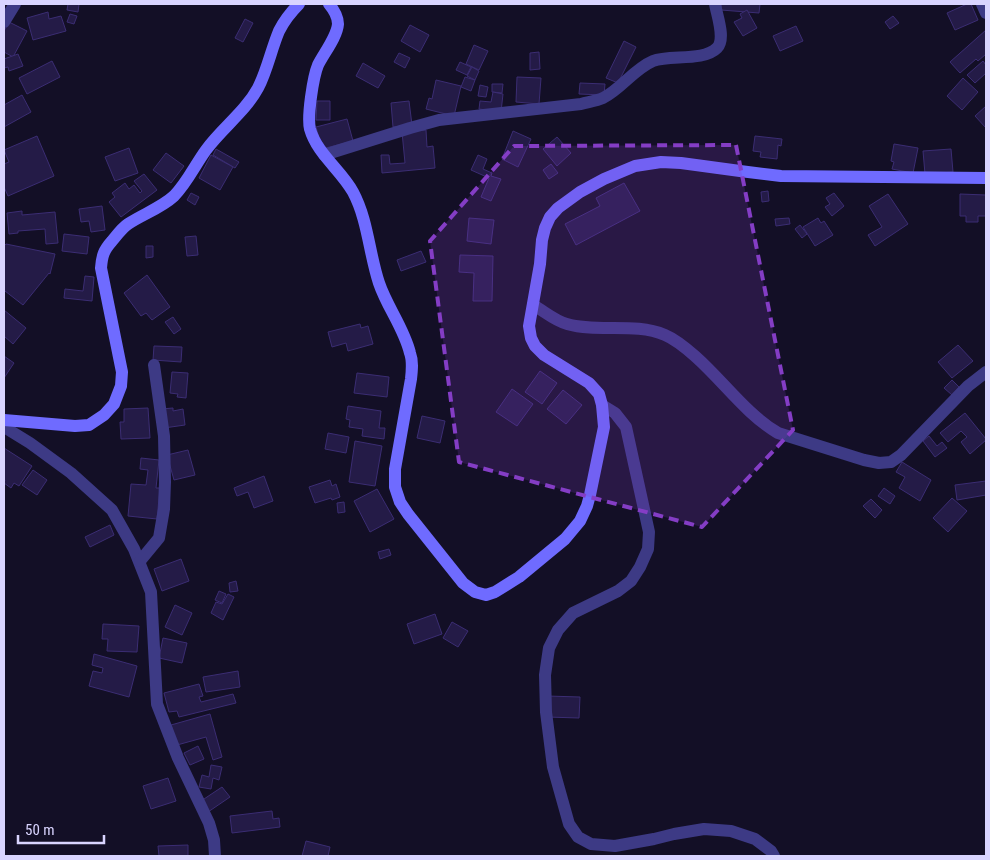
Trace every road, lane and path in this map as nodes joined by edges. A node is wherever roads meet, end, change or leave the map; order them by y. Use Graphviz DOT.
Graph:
graph roads {
  1 [pos="15,4"];
  2 [pos="299,4"];
  3 [pos="329,4"];
  4 [pos="715,4"];
  5 [pos="982,4"];
  6 [pos="986,12"];
  7 [pos="4,22"];
  8 [pos="324,155"];
  9 [pos="986,178"];
  10 [pos="534,305"];
  11 [pos="154,365"];
  12 [pos="986,372"];
  13 [pos="602,405"];
  14 [pos="4,420"];
  15 [pos="4,427"];
  16 [pos="140,562"];
  17 [pos="215,856"];
  18 [pos="774,856"];
  1 -- 7 [label="street"];
  2 -- 14 [label="main road"];
  3 -- 8 [label="main road"];
  4 -- 8 [label="street"];
  5 -- 6 [label="street"];
  8 -- 13 [label="main road"];
  9 -- 10 [label="main road"];
  10 -- 12 [label="street"];
  10 -- 13 [label="main road"];
  11 -- 16 [label="street"];
  13 -- 18 [label="street"];
  15 -- 16 [label="street"];
  16 -- 17 [label="street"];
}
